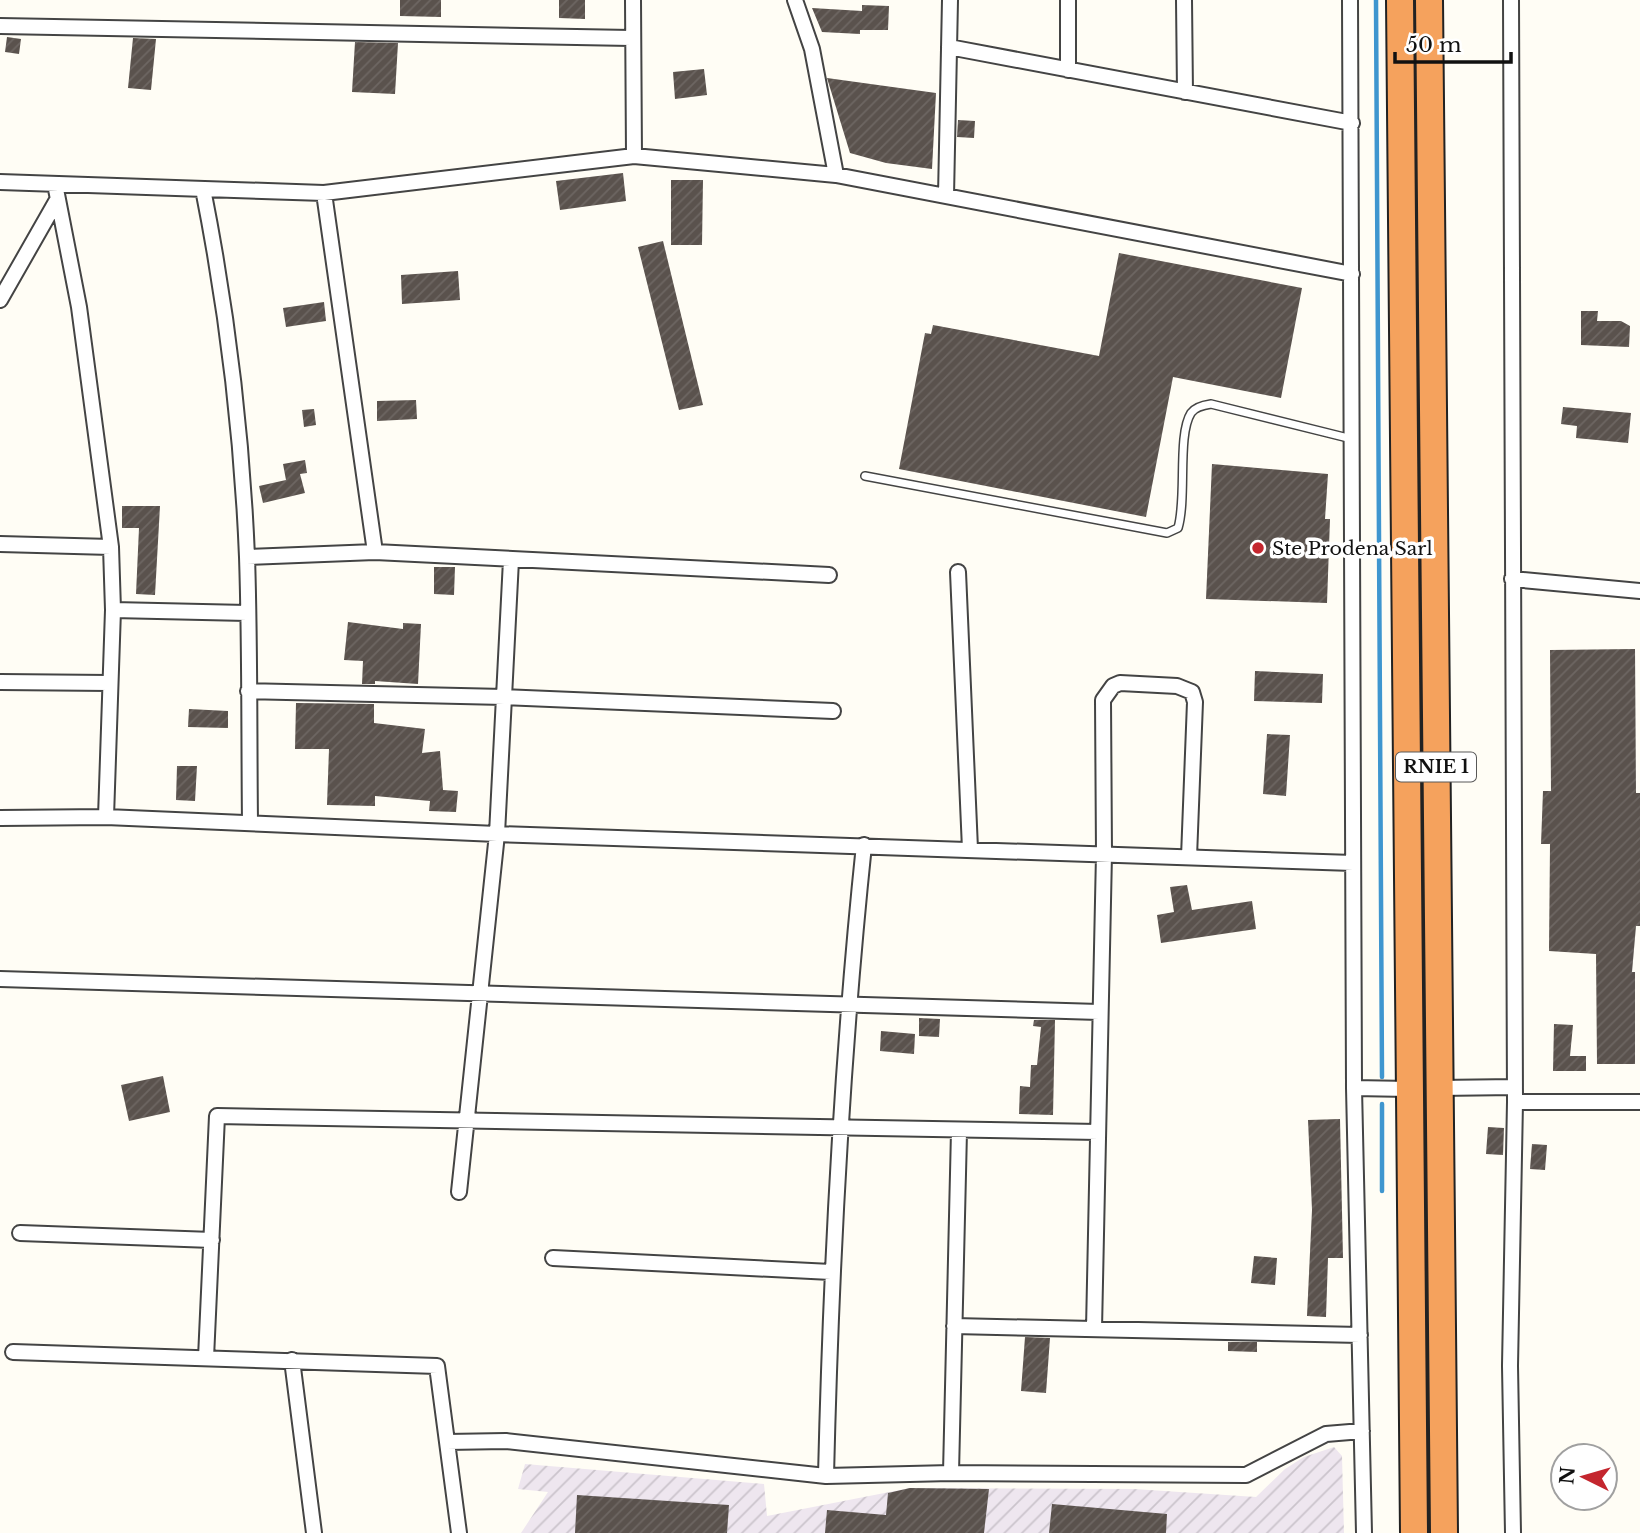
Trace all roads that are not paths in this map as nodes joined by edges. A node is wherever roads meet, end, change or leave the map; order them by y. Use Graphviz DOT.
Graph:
graph roads {
  1 [pos="633,0"];
  2 [pos="795,0"];
  3 [pos="950,0"];
  4 [pos="1068,0"];
  5 [pos="1184,0"];
  6 [pos="1350,0"];
  7 [pos="1400,0"];
  8 [pos="1429,0"];
  9 [pos="1511,0"];
  10 [pos="0,26"];
  11 [pos="631,38"];
  12 [pos="949,47"];
  13 [pos="1069,70"];
  14 [pos="1185,92"];
  15 [pos="1352,123"];
  16 [pos="634,156"];
  17 [pos="836,175"];
  18 [pos="0,182"];
  19 [pos="55,184"];
  20 [pos="203,189"];
  21 [pos="324,193"];
  22 [pos="946,196"];
  23 [pos="57,200"];
  24 [pos="1352,274"];
  25 [pos="0,300"];
  26 [pos="1352,439"];
  27 [pos="865,476"];
  28 [pos="0,544"];
  29 [pos="111,547"];
  30 [pos="375,552"];
  31 [pos="247,557"];
  32 [pos="511,560"];
  33 [pos="958,572"];
  34 [pos="830,575"];
  35 [pos="1512,579"];
  36 [pos="1640,592"];
  37 [pos="113,610"];
  38 [pos="247,613"];
  39 [pos="0,682"];
  40 [pos="109,683"];
  41 [pos="248,691"];
  42 [pos="504,697"];
  43 [pos="833,710"];
  44 [pos="0,817"];
  45 [pos="106,817"];
  46 [pos="250,822"];
  47 [pos="497,834"];
  48 [pos="864,845"];
  49 [pos="970,849"];
  50 [pos="1104,853"];
  51 [pos="1189,857"];
  52 [pos="1353,863"];
  53 [pos="0,979"];
  54 [pos="480,994"];
  55 [pos="847,1005"];
  56 [pos="1099,1012"];
  57 [pos="1354,1088"];
  58 [pos="1438,1088"];
  59 [pos="1409,1089"];
  60 [pos="1515,1095"];
  61 [pos="1640,1102"];
  62 [pos="464,1121"];
  63 [pos="840,1129"];
  64 [pos="959,1131"];
  65 [pos="1098,1132"];
  66 [pos="458,1192"];
  67 [pos="20,1233"];
  68 [pos="212,1240"];
  69 [pos="553,1258"];
  70 [pos="831,1272"];
  71 [pos="954,1326"];
  72 [pos="1094,1329"];
  73 [pos="1360,1335"];
  74 [pos="13,1352"];
  75 [pos="206,1358"];
  76 [pos="292,1360"];
  77 [pos="1362,1431"];
  78 [pos="447,1442"];
  79 [pos="951,1473"];
  80 [pos="826,1476"];
  81 [pos="314,1533"];
  82 [pos="459,1533"];
  83 [pos="1364,1533"];
  84 [pos="1414,1533"];
  85 [pos="1444,1533"];
  86 [pos="1513,1533"];
  1 -- 11 [label="street"];
  2 -- 17 [label="street"];
  3 -- 12 [label="street"];
  4 -- 13 [label="street"];
  5 -- 14 [label="street"];
  6 -- 15 [label="street"];
  7 -- 59 [label="highway, RNIE 1"];
  8 -- 58 [label="highway, RNIE 1"];
  9 -- 35 [label="street"];
  10 -- 11 [label="street"];
  11 -- 16 [label="street"];
  12 -- 13 [label="street"];
  12 -- 22 [label="street"];
  13 -- 14 [label="street"];
  14 -- 15 [label="street"];
  15 -- 24 [label="street"];
  16 -- 17 [label="street"];
  16 -- 21 [label="street"];
  17 -- 22 [label="street"];
  18 -- 19 [label="street"];
  19 -- 20 [label="street"];
  19 -- 23 [label="street"];
  20 -- 21 [label="street"];
  20 -- 31 [label="street"];
  21 -- 30 [label="street"];
  22 -- 24 [label="street"];
  23 -- 25 [label="street"];
  23 -- 29 [label="street"];
  24 -- 26 [label="street"];
  26 -- 27 [label="lane"];
  26 -- 52 [label="street"];
  28 -- 29 [label="street"];
  29 -- 37 [label="street"];
  30 -- 31 [label="street"];
  30 -- 32 [label="street"];
  31 -- 38 [label="street"];
  32 -- 34 [label="street"];
  32 -- 42 [label="street"];
  33 -- 49 [label="street"];
  35 -- 36 [label="street"];
  35 -- 60 [label="street"];
  37 -- 38 [label="street"];
  37 -- 40 [label="street"];
  38 -- 41 [label="street"];
  39 -- 40 [label="street"];
  40 -- 45 [label="street"];
  41 -- 42 [label="street"];
  41 -- 46 [label="street"];
  42 -- 43 [label="street"];
  42 -- 47 [label="street"];
  44 -- 45 [label="street"];
  45 -- 46 [label="street"];
  46 -- 47 [label="street"];
  47 -- 48 [label="street"];
  47 -- 54 [label="street"];
  48 -- 49 [label="street"];
  48 -- 55 [label="street"];
  49 -- 50 [label="street"];
  50 -- 51 [label="street"];
  50 -- 51 [label="street"];
  50 -- 56 [label="street"];
  51 -- 52 [label="street"];
  52 -- 57 [label="street"];
  53 -- 54 [label="street"];
  54 -- 55 [label="street"];
  54 -- 62 [label="street"];
  55 -- 56 [label="street"];
  55 -- 63 [label="street"];
  56 -- 65 [label="street"];
  57 -- 59 [label="street"];
  57 -- 73 [label="street"];
  58 -- 60 [label="street"];
  58 -- 85 [label="highway, RNIE 1"];
  59 -- 84 [label="highway, RNIE 1"];
  60 -- 61 [label="street"];
  60 -- 86 [label="street"];
  62 -- 63 [label="street"];
  62 -- 66 [label="street"];
  62 -- 68 [label="street"];
  63 -- 64 [label="street"];
  63 -- 70 [label="street"];
  64 -- 65 [label="street"];
  64 -- 71 [label="street"];
  65 -- 72 [label="street"];
  67 -- 68 [label="street"];
  68 -- 75 [label="street"];
  69 -- 70 [label="street"];
  70 -- 80 [label="street"];
  71 -- 72 [label="street"];
  71 -- 79 [label="street"];
  72 -- 73 [label="street"];
  73 -- 77 [label="street"];
  74 -- 75 [label="street"];
  75 -- 76 [label="street"];
  76 -- 78 [label="street"];
  76 -- 81 [label="street"];
  77 -- 79 [label="street"];
  77 -- 83 [label="street"];
  78 -- 80 [label="street"];
  78 -- 82 [label="street"];
  79 -- 80 [label="street"];
}
